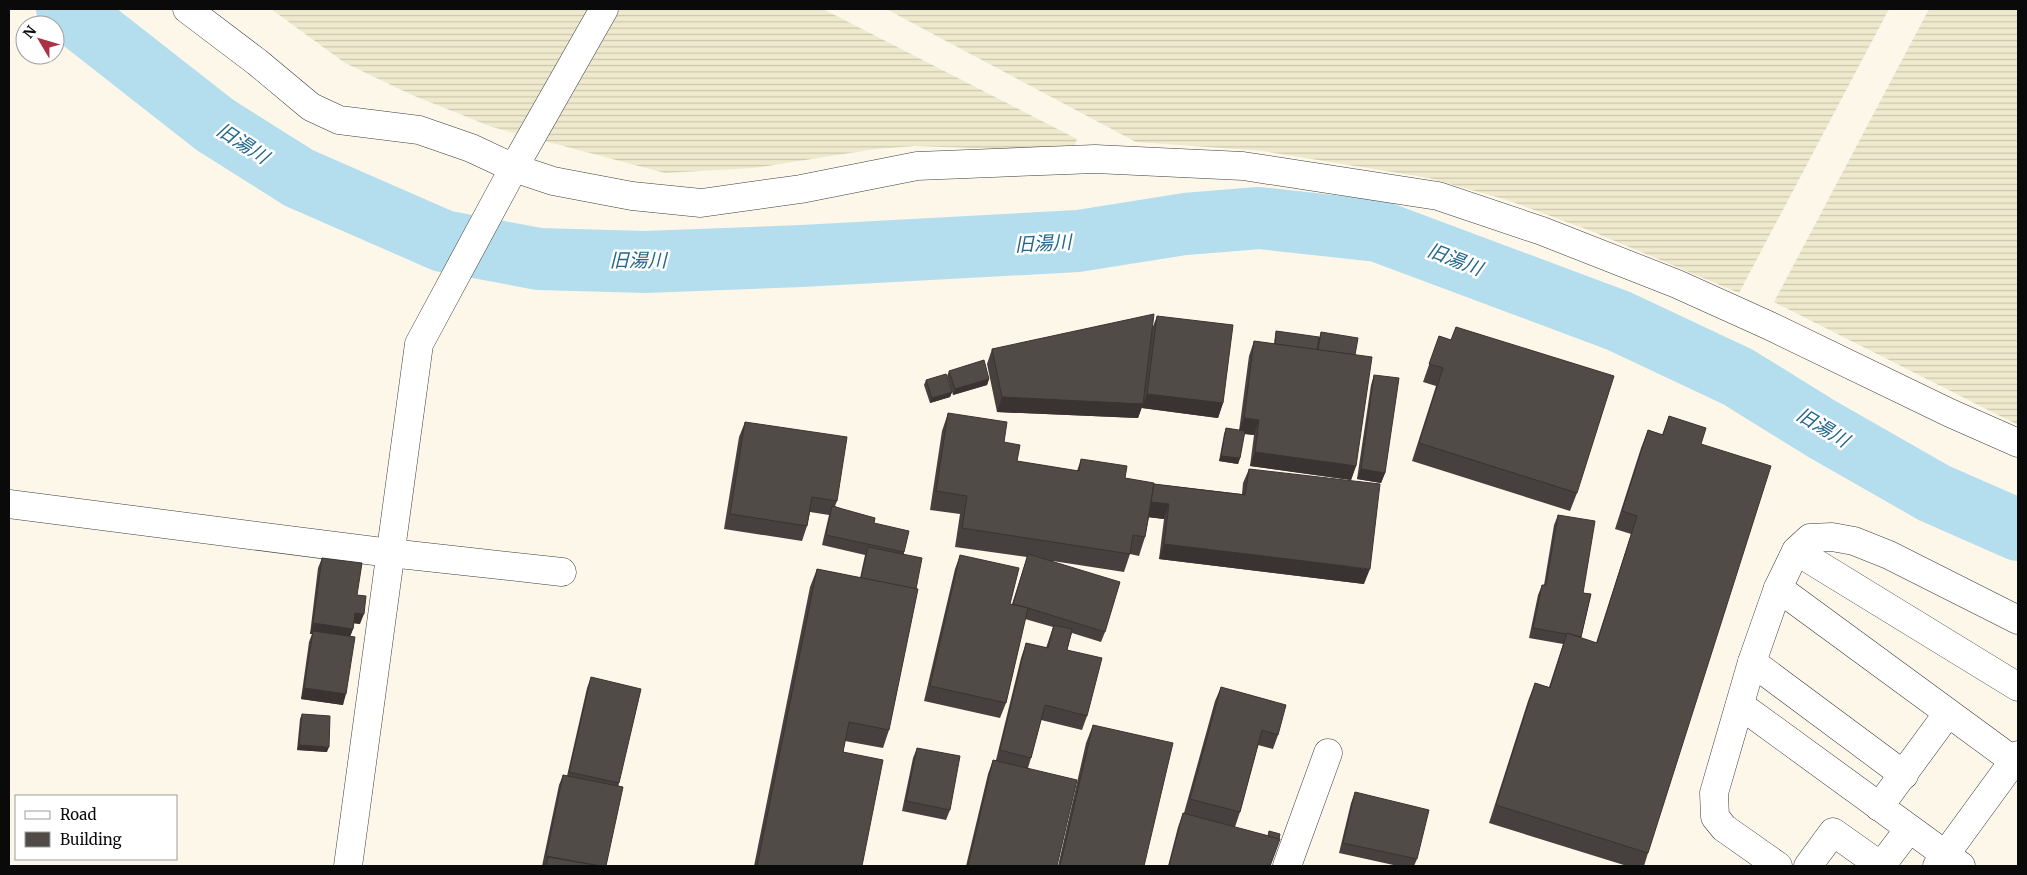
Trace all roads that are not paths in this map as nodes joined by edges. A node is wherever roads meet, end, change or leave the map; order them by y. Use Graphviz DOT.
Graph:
graph roads {
  1 [pos="187,9"];
  2 [pos="604,9"];
  3 [pos="514,168"];
  4 [pos="2018,443"];
  5 [pos="9,504"];
  6 [pos="1796,551"];
  7 [pos="390,553"];
  8 [pos="562,572"];
  9 [pos="1778,588"];
  10 [pos="2018,620"];
  11 [pos="1752,662"];
  12 [pos="2018,687"];
  13 [pos="1740,705"];
  14 [pos="1948,713"];
  15 [pos="1328,753"];
  16 [pos="2016,758"];
  17 [pos="1904,775"];
  18 [pos="1878,807"];
  19 [pos="1909,829"];
  20 [pos="1947,862"];
  21 [pos="348,866"];
  22 [pos="1288,866"];
  23 [pos="1778,866"];
  24 [pos="1808,866"];
  25 [pos="1881,866"];
  1 -- 3 [label="street"];
  2 -- 3 [label="street"];
  3 -- 4 [label="street"];
  3 -- 7 [label="street"];
  5 -- 7 [label="street"];
  6 -- 9 [label="street"];
  6 -- 10 [label="street"];
  6 -- 12 [label="street"];
  7 -- 8 [label="street"];
  7 -- 21 [label="street"];
  9 -- 11 [label="street"];
  9 -- 14 [label="street"];
  11 -- 13 [label="street"];
  11 -- 17 [label="street"];
  13 -- 18 [label="street"];
  13 -- 23 [label="street"];
  14 -- 16 [label="street"];
  14 -- 17 [label="street"];
  15 -- 22 [label="street"];
  16 -- 20 [label="street"];
  17 -- 18 [label="street"];
  18 -- 19 [label="street"];
  19 -- 20 [label="street"];
  19 -- 25 [label="street"];
  24 -- 25 [label="street"];
}
